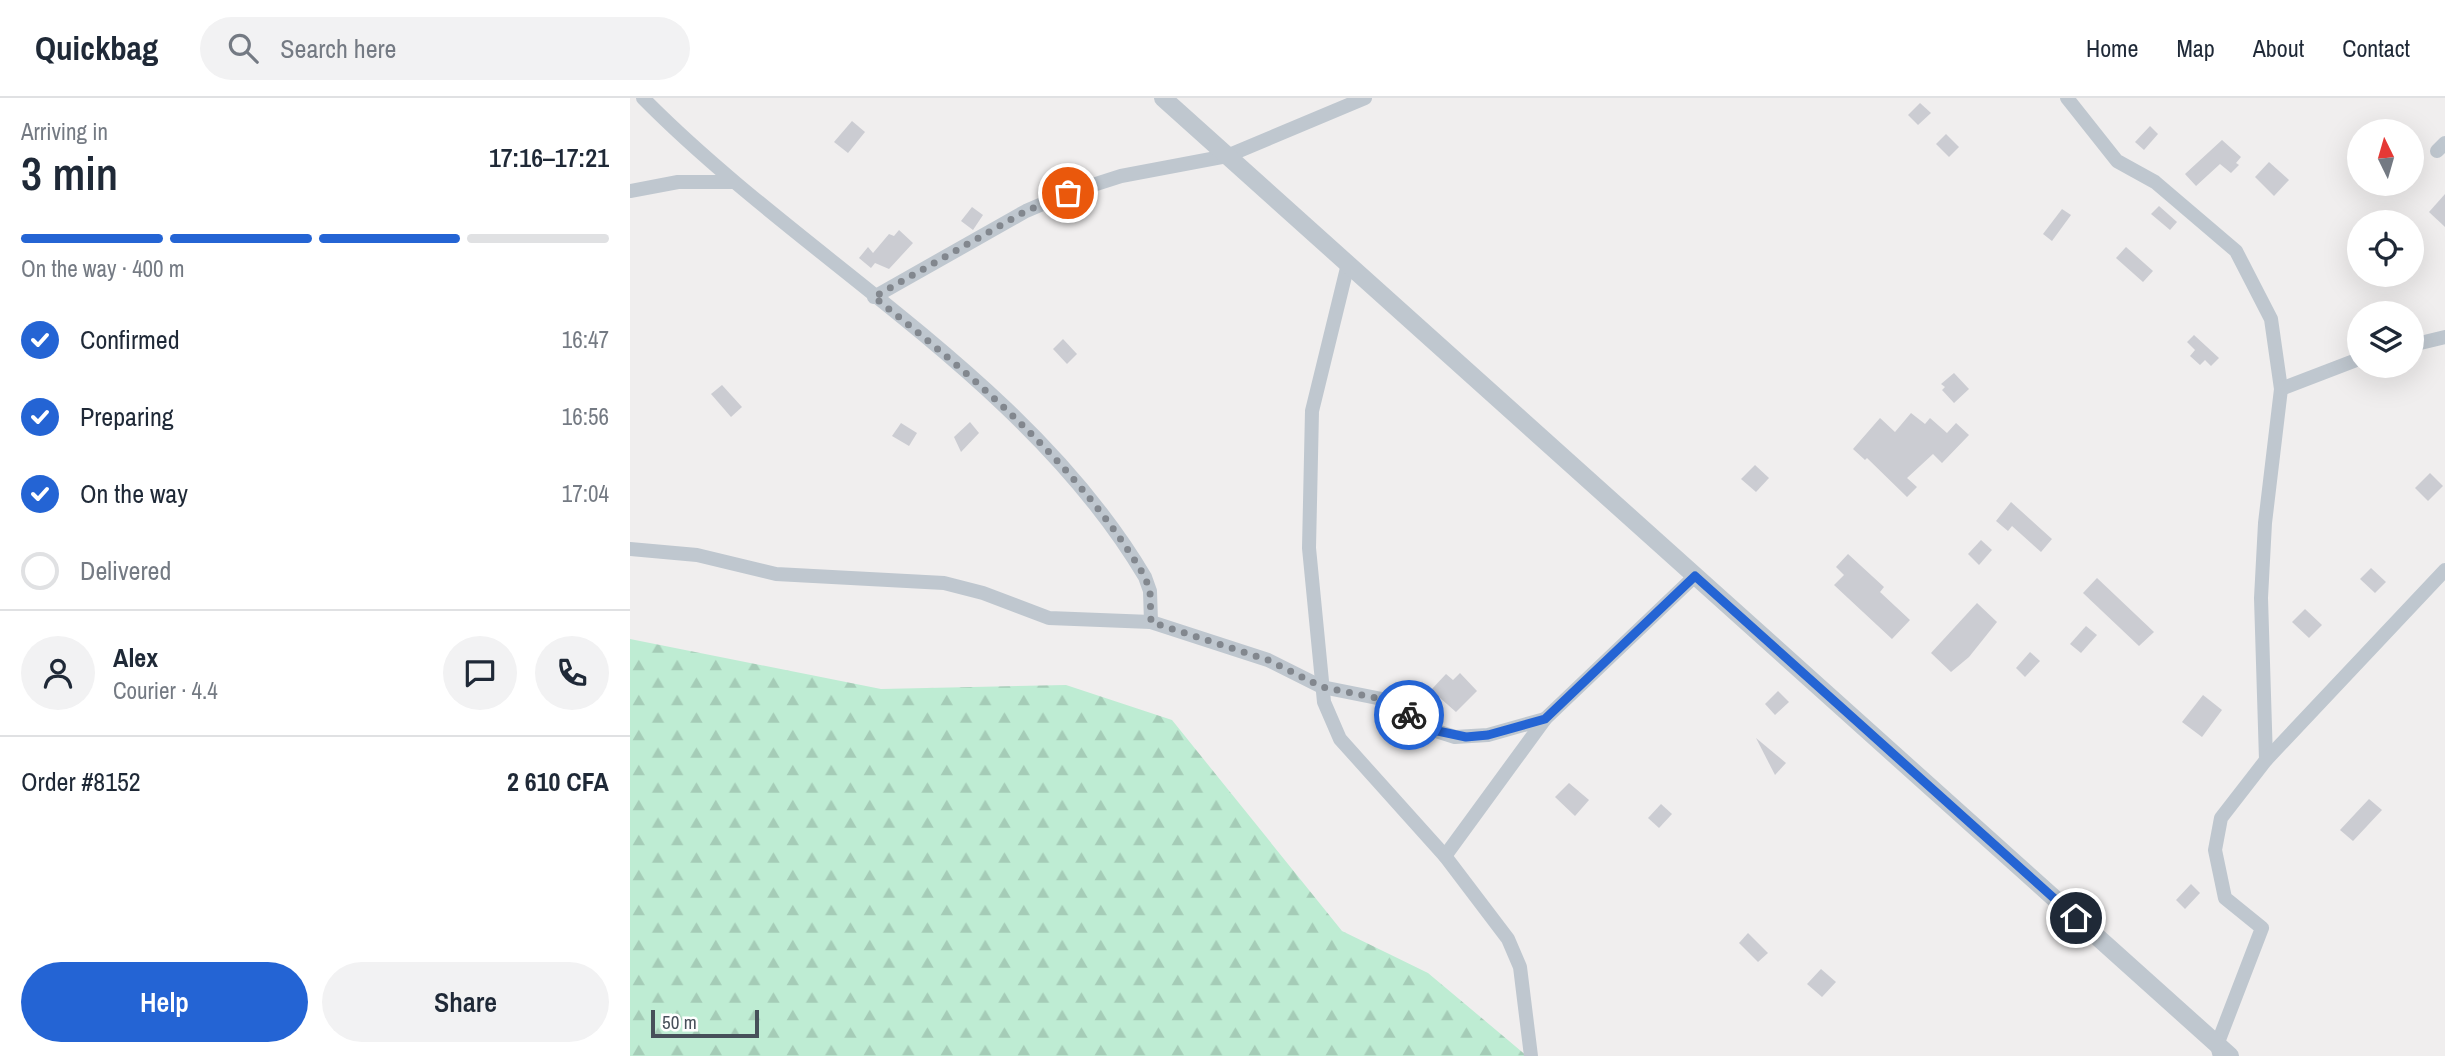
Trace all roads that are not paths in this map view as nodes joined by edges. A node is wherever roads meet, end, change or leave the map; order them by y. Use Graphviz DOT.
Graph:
graph roads {
  1 [pos="643,98"];
  2 [pos="1163,98"];
  3 [pos="1365,98"];
  4 [pos="2067,98"];
  5 [pos="1227,156"];
  6 [pos="732,182"];
  7 [pos="630,191"];
  8 [pos="1348,264"];
  9 [pos="874,297"];
  10 [pos="2445,337"];
  11 [pos="2424,342"];
  12 [pos="2347,364"];
  13 [pos="2281,389"];
  14 [pos="630,549"];
  15 [pos="2445,570"];
  16 [pos="1695,576"];
  17 [pos="1151,622"];
  18 [pos="1322,687"];
  19 [pos="1545,719"];
  20 [pos="2266,760"];
  21 [pos="1445,856"];
  22 [pos="2222,1052"];
  23 [pos="1531,1056"];
  1 -- 6 [label="street"];
  2 -- 5 [label="street"];
  3 -- 5 [label="street"];
  4 -- 13 [label="street"];
  5 -- 8 [label="street"];
  5 -- 9 [label="street"];
  6 -- 7 [label="street"];
  6 -- 9 [label="street"];
  8 -- 16 [label="street"];
  8 -- 18 [label="street"];
  9 -- 17 [label="street"];
  10 -- 11 [label="street"];
  12 -- 13 [label="street"];
  13 -- 20 [label="street"];
  14 -- 17 [label="street"];
  15 -- 20 [label="street"];
  16 -- 19 [label="street"];
  16 -- 22 [label="street"];
  17 -- 18 [label="street"];
  18 -- 19 [label="street"];
  18 -- 21 [label="street"];
  19 -- 21 [label="street"];
  20 -- 22 [label="street"];
  21 -- 23 [label="street"];
}
